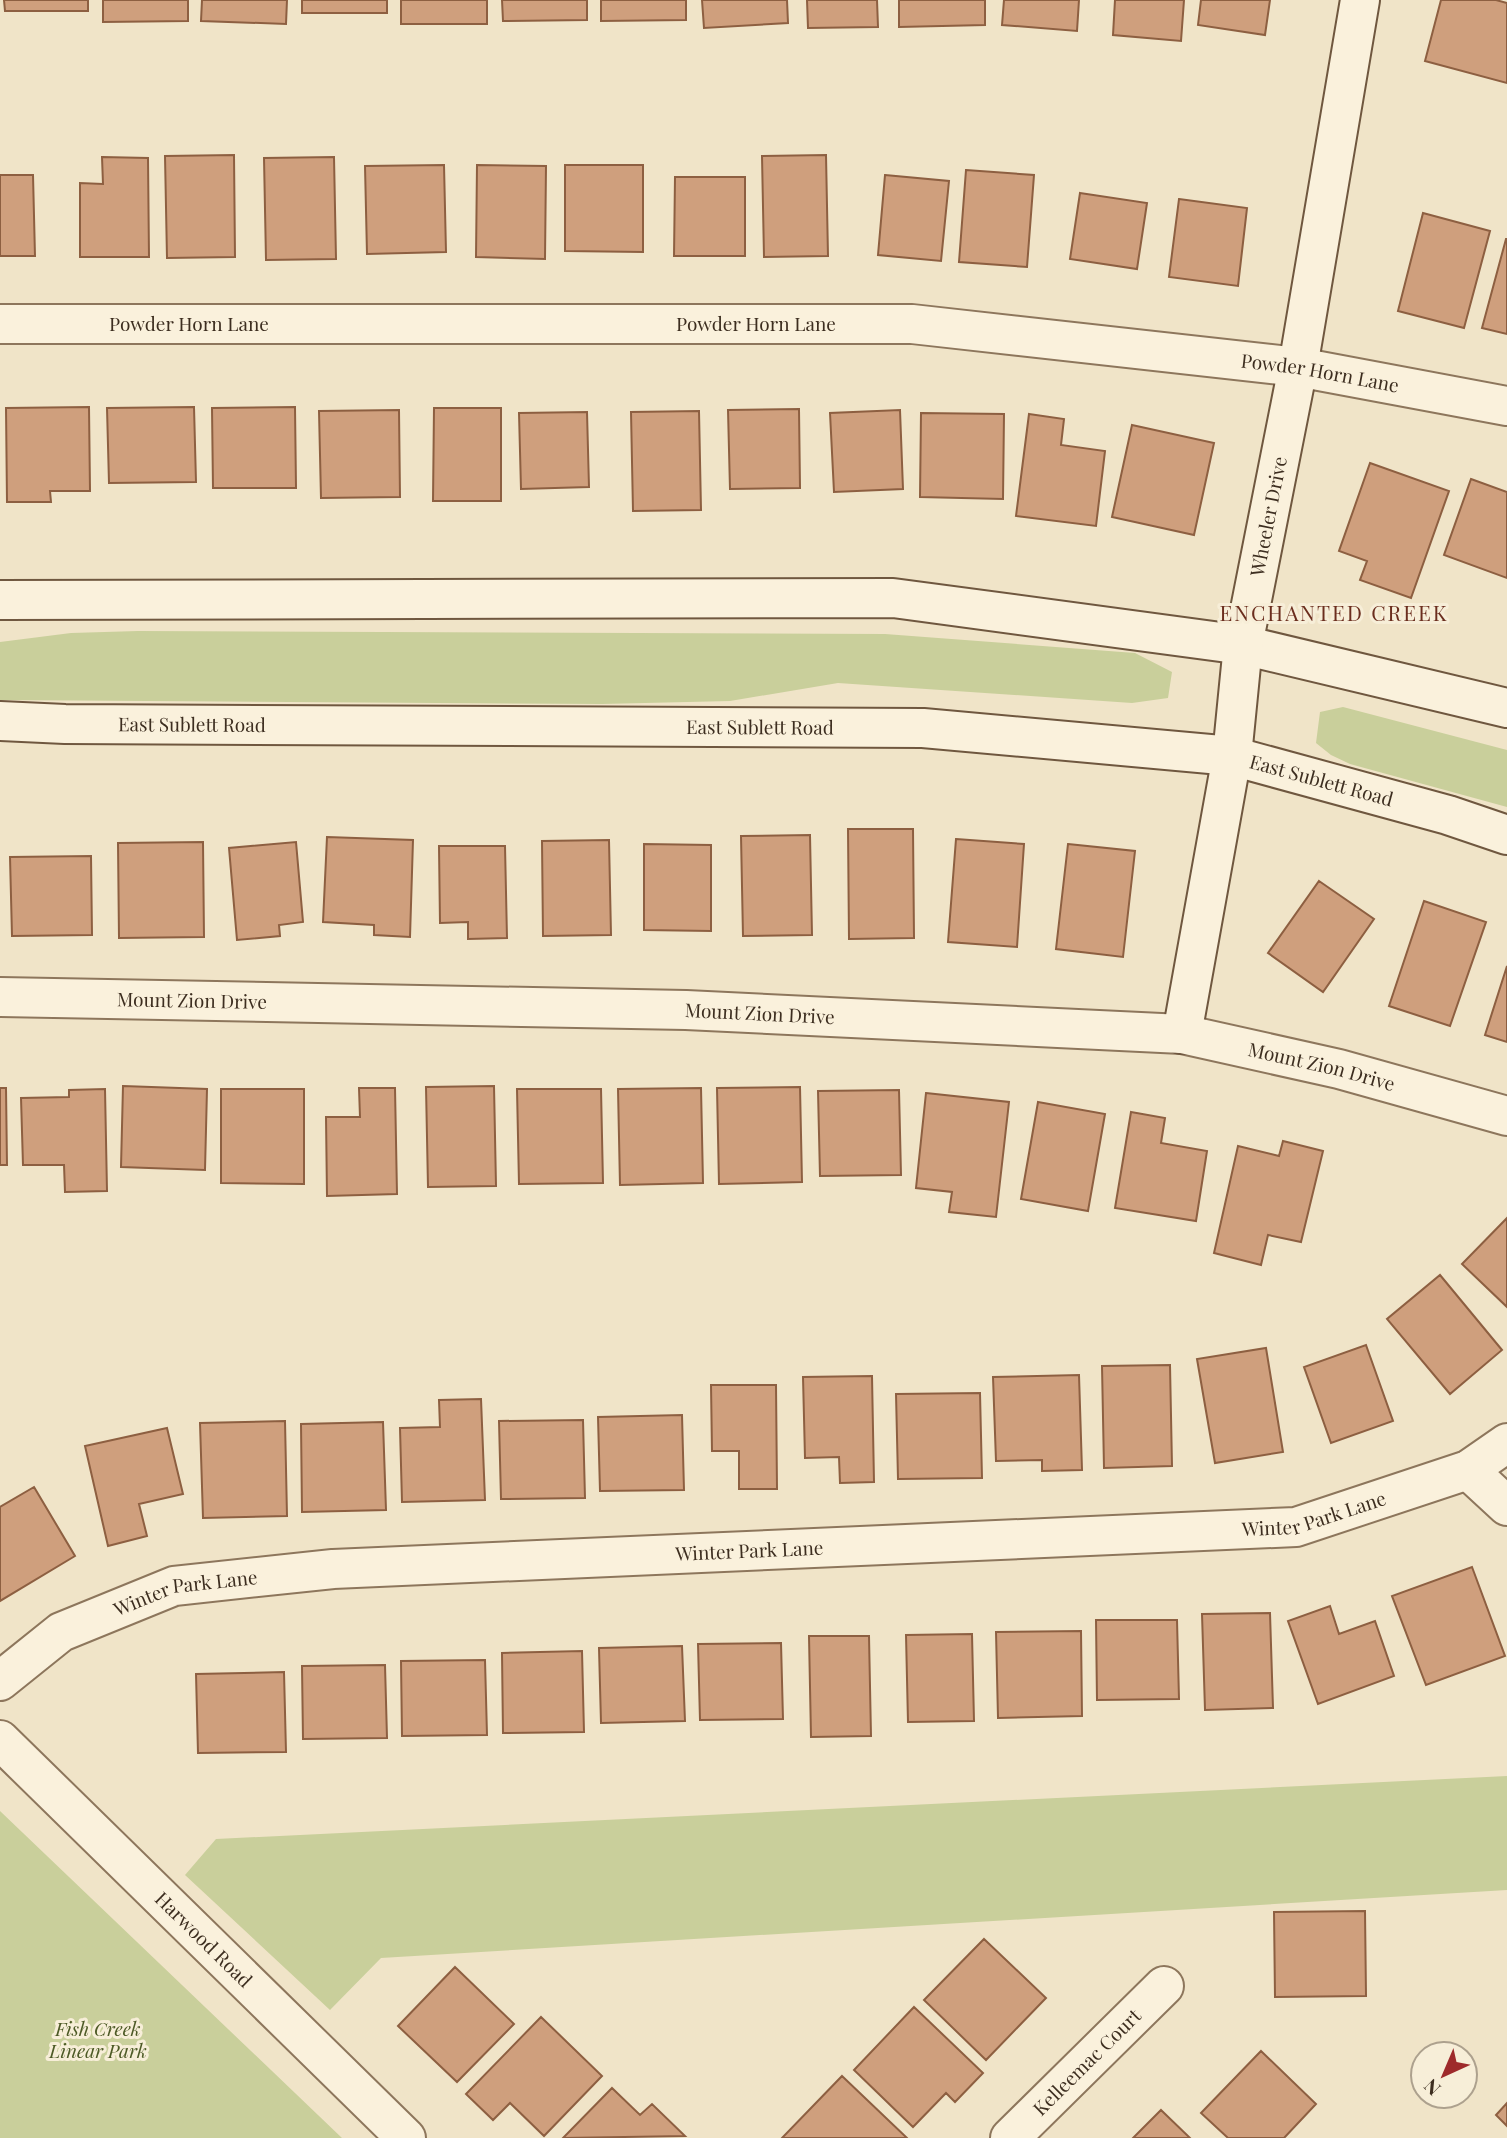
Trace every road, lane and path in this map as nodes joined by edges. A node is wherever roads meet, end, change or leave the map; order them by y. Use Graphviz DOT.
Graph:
graph roads {
  1 [pos="1360,0"];
  2 [pos="0,324"];
  3 [pos="1298,368"];
  4 [pos="1507,406"];
  5 [pos="0,600"];
  6 [pos="1243,645"];
  7 [pos="1507,708"];
  8 [pos="0,721"];
  9 [pos="1232,756"];
  10 [pos="1507,835"];
  11 [pos="0,997"];
  12 [pos="1182,1034"];
  13 [pos="1507,1116"];
  14 [pos="1507,1443"];
  15 [pos="1468,1470"];
  16 [pos="1507,1506"];
  17 [pos="0,1681"];
  18 [pos="0,1740"];
  19 [pos="1164,1986"];
  20 [pos="407,2138"];
  21 [pos="1010,2138"];
  1 -- 3 [label="street, Wheeler Drive"];
  2 -- 3 [label="street, Powder Horn Lane"];
  3 -- 4 [label="street, Powder Horn Lane"];
  3 -- 6 [label="street, Wheeler Drive"];
  5 -- 6 [label="street"];
  6 -- 7 [label="street"];
  6 -- 9 [label="street, Wheeler Drive"];
  8 -- 9 [label="street, East Sublett Road"];
  9 -- 10 [label="street, East Sublett Road"];
  9 -- 12 [label="street, Wheeler Drive"];
  11 -- 12 [label="street, Mount Zion Drive"];
  12 -- 13 [label="street, Mount Zion Drive"];
  14 -- 15 [label="street, Winter Park Lane"];
  15 -- 16 [label="street"];
  15 -- 17 [label="street, Winter Park Lane"];
  18 -- 20 [label="street, Harwood Road"];
  19 -- 21 [label="street, Kelleemac Court"];
}
